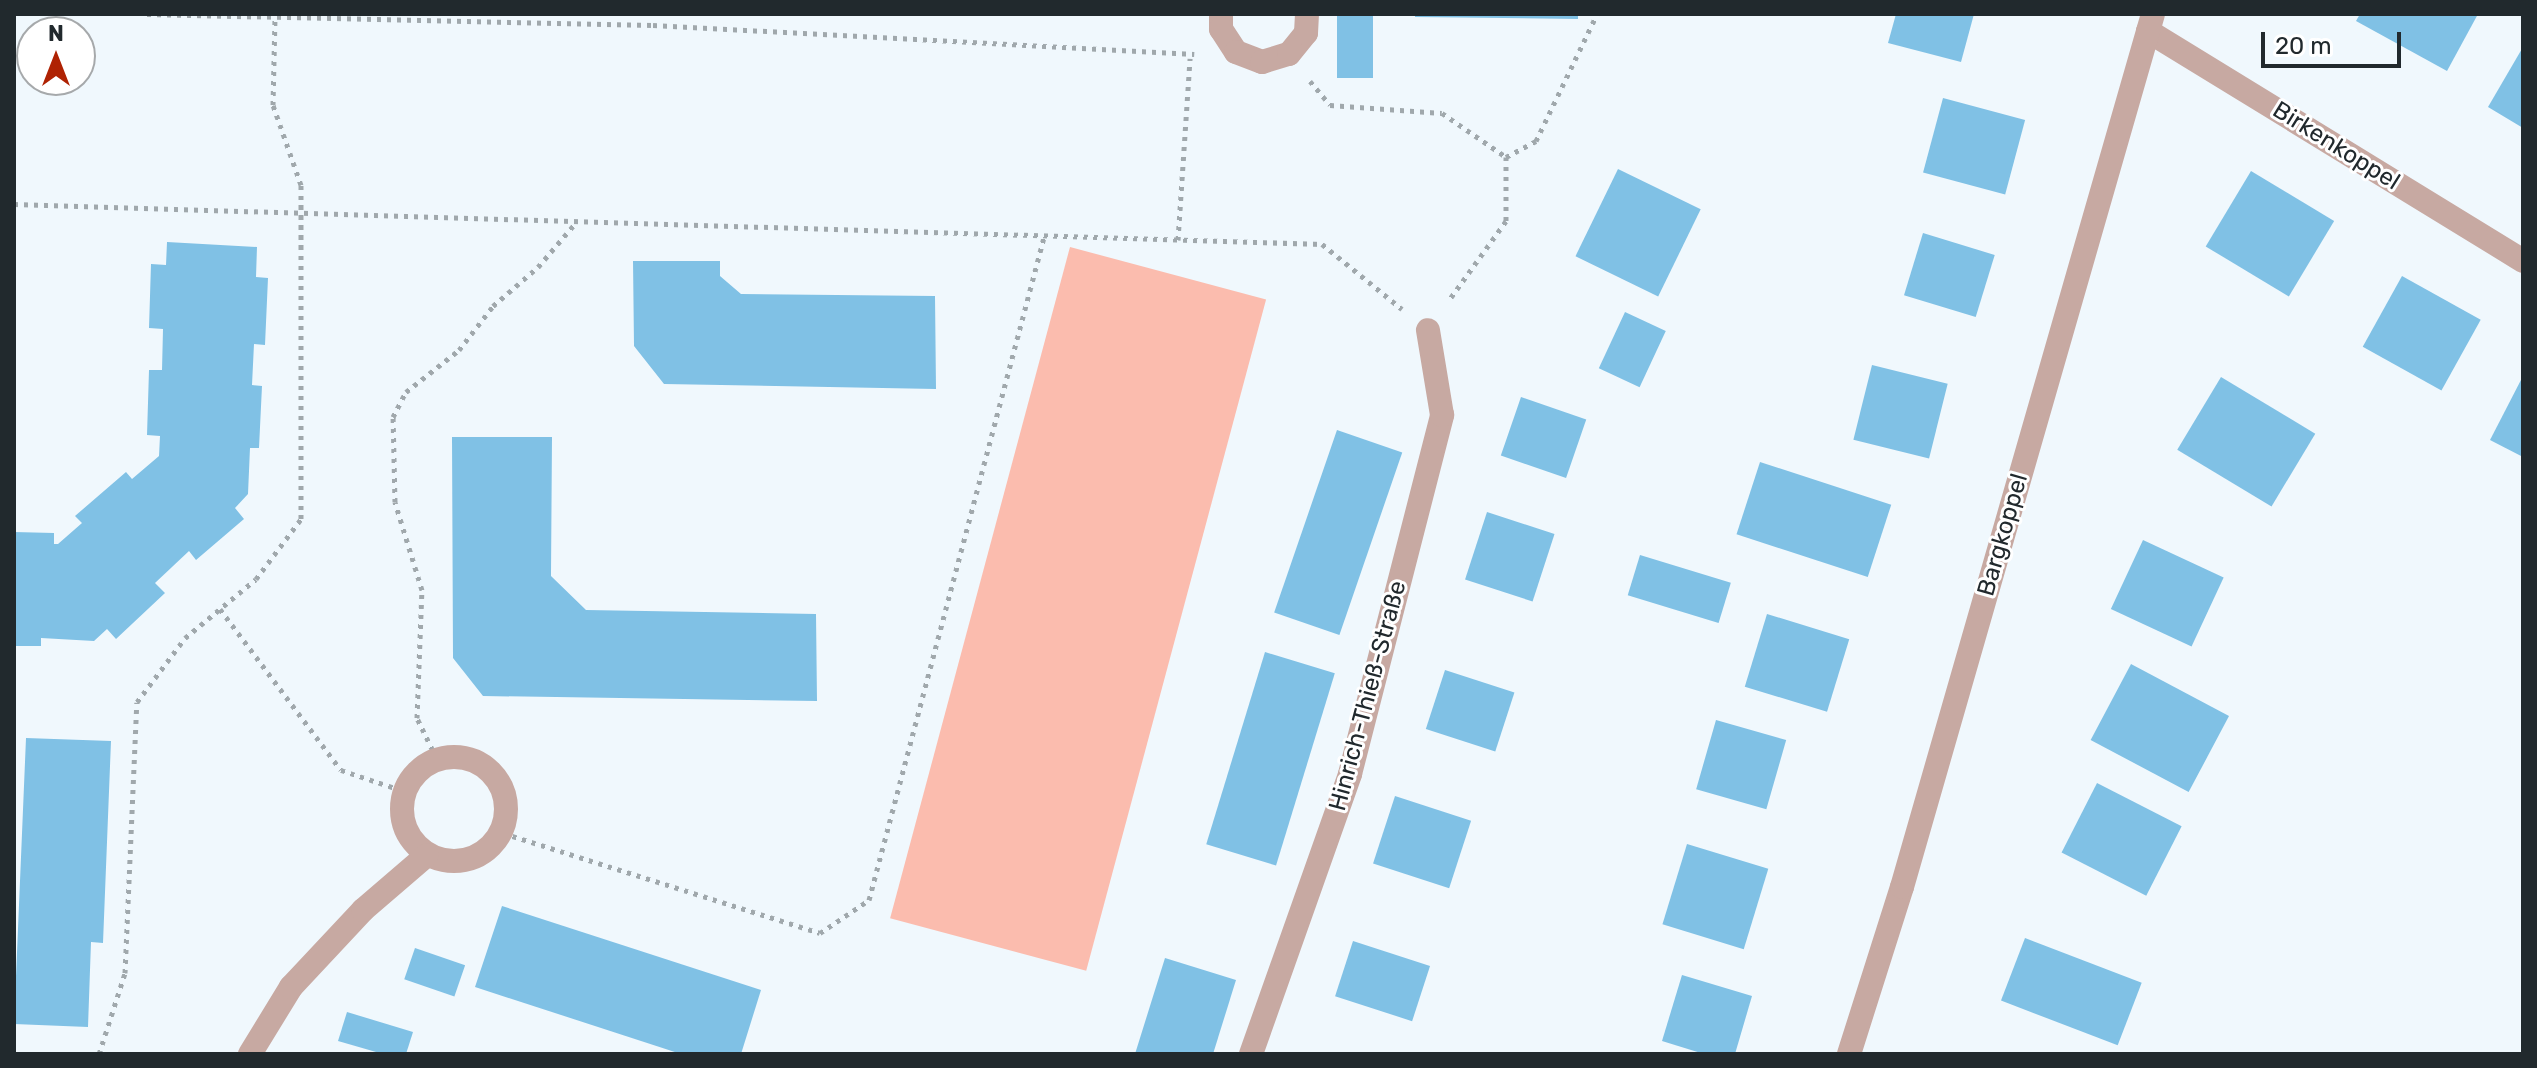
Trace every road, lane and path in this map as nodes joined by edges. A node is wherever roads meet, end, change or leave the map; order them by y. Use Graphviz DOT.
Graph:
graph roads {
  1 [pos="147,14"];
  2 [pos="655,14"];
  3 [pos="1307,14"];
  4 [pos="1597,14"];
  5 [pos="275,16"];
  6 [pos="1221,21"];
  7 [pos="2150,22"];
  8 [pos="653,25"];
  9 [pos="1289,54"];
  10 [pos="1190,58"];
  11 [pos="1506,157"];
  12 [pos="14,204"];
  13 [pos="301,217"];
  14 [pos="575,224"];
  15 [pos="1044,237"];
  16 [pos="1178,240"];
  17 [pos="2523,261"];
  18 [pos="1428,330"];
  19 [pos="220,609"];
  20 [pos="437,759"];
  21 [pos="404,791"];
  22 [pos="503,833"];
  23 [pos="427,855"];
  24 [pos="99,1054"];
  25 [pos="250,1054"];
  26 [pos="1251,1054"];
  27 [pos="1849,1054"];
  1 -- 5 [label="path"];
  2 -- 8 [label="path"];
  3 -- 9 [label="street"];
  4 -- 11 [label="path"];
  5 -- 8 [label="path"];
  5 -- 13 [label="path"];
  6 -- 9 [label="street"];
  6 -- 10 [label="path"];
  7 -- 17 [label="street, Birkenkoppel"];
  7 -- 27 [label="street, Bargkoppel"];
  8 -- 10 [label="path"];
  9 -- 11 [label="path"];
  10 -- 16 [label="path"];
  11 -- 18 [label="path"];
  12 -- 13 [label="path"];
  13 -- 14 [label="path"];
  13 -- 19 [label="path"];
  14 -- 15 [label="path"];
  14 -- 20 [label="path"];
  15 -- 16 [label="path"];
  15 -- 22 [label="path"];
  16 -- 18 [label="path"];
  18 -- 26 [label="street, Hinrich-Thieß-Straße"];
  19 -- 21 [label="path"];
  19 -- 24 [label="path"];
  20 -- 21 [label="street"];
  20 -- 22 [label="street"];
  21 -- 23 [label="street"];
  22 -- 23 [label="street"];
  23 -- 25 [label="street"];
}
